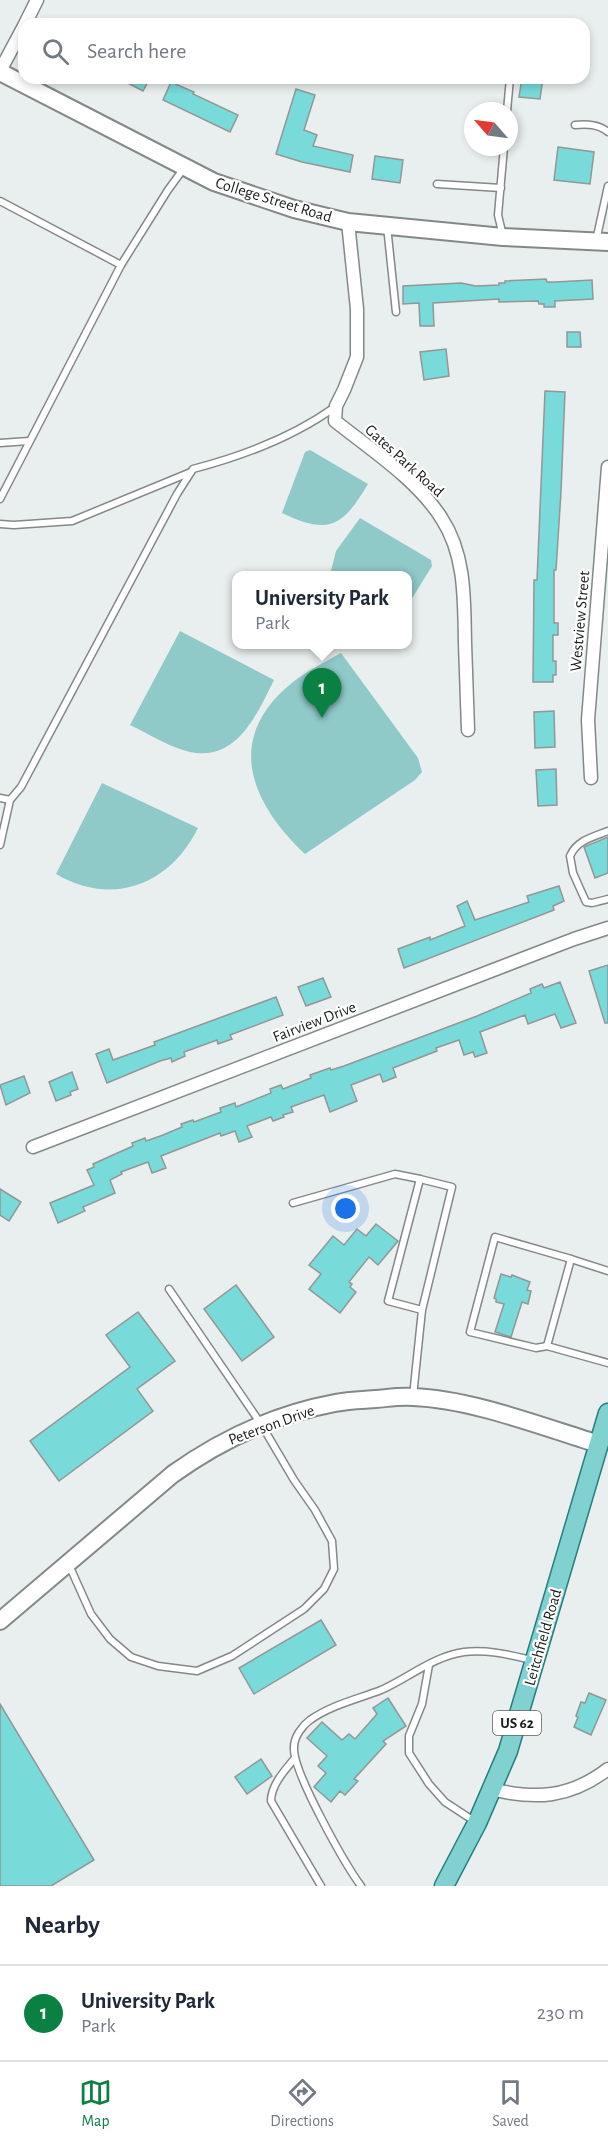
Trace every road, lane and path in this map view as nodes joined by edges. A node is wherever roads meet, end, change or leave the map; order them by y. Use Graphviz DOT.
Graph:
graph roads {
  1 [pos="38,0"];
  2 [pos="28,18"];
  3 [pos="18,37"];
  4 [pos="0,72"];
  5 [pos="18,81"];
  6 [pos="23,84"];
  7 [pos="509,84"];
  8 [pos="508,102"];
  9 [pos="575,125"];
  10 [pos="608,132"];
  11 [pos="503,156"];
  12 [pos="185,167"];
  13 [pos="437,184"];
  14 [pos="608,186"];
  15 [pos="501,188"];
  16 [pos="0,201"];
  17 [pos="348,222"];
  18 [pos="387,226"];
  19 [pos="503,237"];
  20 [pos="602,242"];
  21 [pos="121,265"];
  22 [pos="396,312"];
  23 [pos="336,406"];
  24 [pos="29,441"];
  25 [pos="0,443"];
  26 [pos="608,467"];
  27 [pos="191,472"];
  28 [pos="0,498"];
  29 [pos="0,524"];
  30 [pos="468,730"];
  31 [pos="591,778"];
  32 [pos="0,798"];
  33 [pos="10,800"];
  34 [pos="608,831"];
  35 [pos="0,845"];
  36 [pos="608,899"];
  37 [pos="608,928"];
  38 [pos="33,1147"];
  39 [pos="420,1179"];
  40 [pos="293,1203"];
  41 [pos="572,1259"];
  42 [pos="608,1271"];
  43 [pos="169,1289"];
  44 [pos="422,1310"];
  45 [pos="547,1346"];
  46 [pos="608,1363"];
  47 [pos="413,1396"];
  48 [pos="608,1413"];
  49 [pos="261,1424"];
  50 [pos="599,1444"];
  51 [pos="67,1563"];
  52 [pos="0,1621"];
  53 [pos="536,1661"];
  54 [pos="429,1665"];
  55 [pos="295,1758"];
  56 [pos="608,1768"];
  57 [pos="491,1790"];
  58 [pos="477,1823"];
  59 [pos="321,1886"];
  60 [pos="361,1886"];
  61 [pos="444,1886"];
  1 -- 2 [label="street"];
  3 -- 4 [label="street"];
  4 -- 5 [label="street, College Street Road"];
  6 -- 12 [label="street, College Street Road"];
  7 -- 8 [label="lane"];
  9 -- 10 [label="lane"];
  11 -- 15 [label="lane"];
  12 -- 17 [label="street, College Street Road"];
  12 -- 21 [label="lane"];
  13 -- 15 [label="lane"];
  14 -- 20 [label="lane"];
  15 -- 19 [label="lane"];
  16 -- 21 [label="lane"];
  17 -- 18 [label="street, College Street Road"];
  17 -- 23 [label="street"];
  18 -- 19 [label="street, College Street Road"];
  18 -- 22 [label="lane"];
  19 -- 20 [label="street, College Street Road"];
  21 -- 24 [label="lane"];
  23 -- 27 [label="lane"];
  23 -- 30 [label="street, Gates Park Road"];
  24 -- 25 [label="lane"];
  24 -- 28 [label="lane"];
  26 -- 31 [label="street, Westview Street"];
  27 -- 29 [label="lane"];
  27 -- 33 [label="lane"];
  32 -- 33 [label="lane"];
  33 -- 35 [label="lane"];
  34 -- 36 [label="lane"];
  37 -- 38 [label="street, Fairview Drive"];
  39 -- 40 [label="lane"];
  39 -- 44 [label="lane"];
  39 -- 44 [label="lane"];
  41 -- 42 [label="lane"];
  41 -- 45 [label="lane"];
  41 -- 45 [label="lane"];
  43 -- 49 [label="lane"];
  44 -- 47 [label="lane"];
  45 -- 46 [label="lane"];
  47 -- 49 [label="street, Peterson Drive"];
  47 -- 50 [label="street, Peterson Drive"];
  48 -- 50 [label="main road, Leitchfield Road / US 62"];
  49 -- 51 [label="street, Peterson Drive"];
  49 -- 51 [label="lane"];
  50 -- 53 [label="main road, Leitchfield Road / US 62"];
  51 -- 52 [label="street, Peterson Drive"];
  53 -- 54 [label="lane"];
  53 -- 57 [label="main road, Leitchfield Road / US 62"];
  54 -- 55 [label="lane"];
  54 -- 58 [label="lane"];
  55 -- 59 [label="lane"];
  55 -- 60 [label="lane"];
  56 -- 57 [label="street"];
  57 -- 58 [label="main road, Leitchfield Road / US 62"];
  58 -- 61 [label="main road, Leitchfield Road / US 62"];
}
